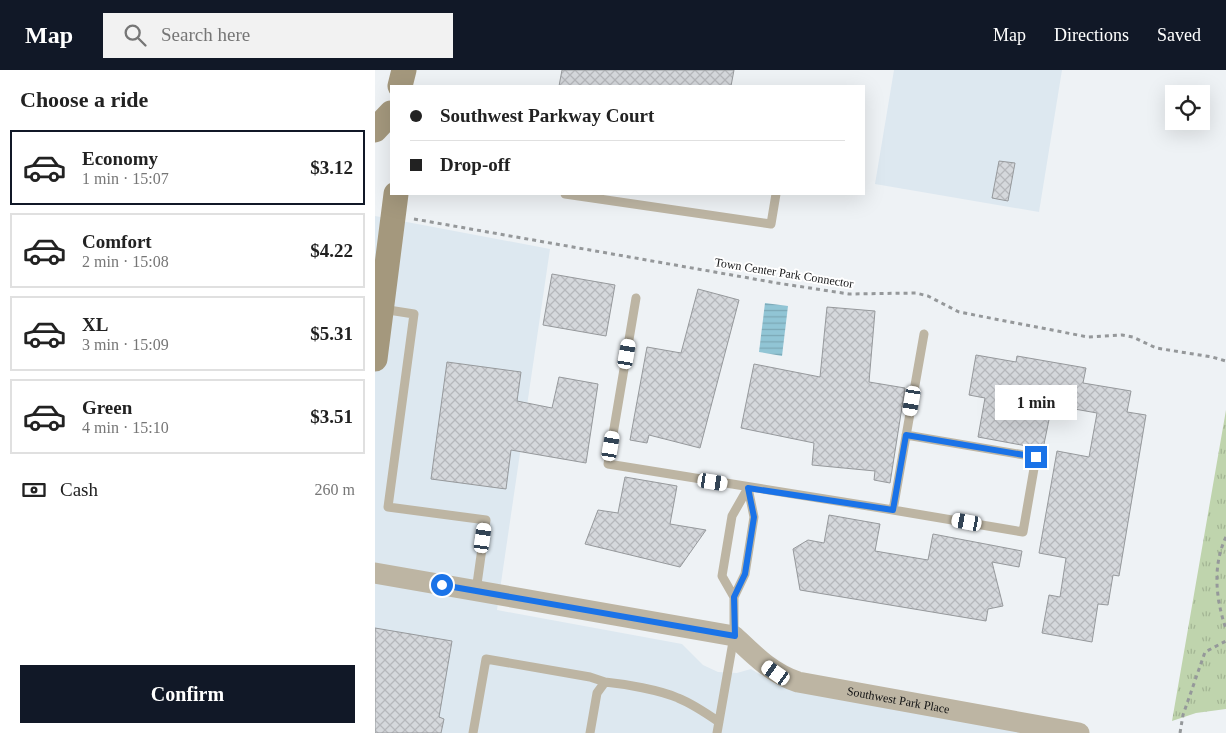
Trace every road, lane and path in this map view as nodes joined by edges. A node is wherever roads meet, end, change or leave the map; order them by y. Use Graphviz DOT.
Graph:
graph roads {
  1 [pos="404,70"];
  2 [pos="400,85"];
  3 [pos="390,114"];
  4 [pos="375,130"];
  5 [pos="572,195"];
  6 [pos="776,195"];
  7 [pos="395,205"];
  8 [pos="636,298"];
  9 [pos="381,308"];
  10 [pos="924,334"];
  11 [pos="375,359"];
  12 [pos="1226,361"];
  13 [pos="906,435"];
  14 [pos="748,488"];
  15 [pos="893,510"];
  16 [pos="1226,537"];
  17 [pos="375,573"];
  18 [pos="476,591"];
  19 [pos="734,597"];
  20 [pos="1226,629"];
  21 [pos="735,636"];
  22 [pos="1226,641"];
  23 [pos="605,682"];
  24 [pos="719,722"];
  25 [pos="473,733"];
  26 [pos="590,733"];
  27 [pos="717,733"];
  28 [pos="1079,733"];
  29 [pos="1180,733"];
  1 -- 2 [label="main road"];
  3 -- 4 [label="main road"];
  5 -- 6 [label="lane"];
  7 -- 9 [label="main road"];
  7 -- 12 [label="path, Town Center Park Connector"];
  8 -- 14 [label="lane"];
  9 -- 11 [label="main road"];
  9 -- 18 [label="lane"];
  10 -- 13 [label="lane"];
  13 -- 15 [label="lane"];
  13 -- 15 [label="lane"];
  14 -- 15 [label="lane"];
  14 -- 19 [label="lane"];
  14 -- 19 [label="lane"];
  16 -- 20 [label="path"];
  17 -- 18 [label="street"];
  18 -- 21 [label="street"];
  19 -- 21 [label="lane"];
  21 -- 24 [label="lane"];
  21 -- 28 [label="street, Southwest Park Place"];
  22 -- 29 [label="path"];
  23 -- 24 [label="lane"];
  23 -- 25 [label="lane"];
  23 -- 26 [label="lane"];
  24 -- 27 [label="lane"];
}
